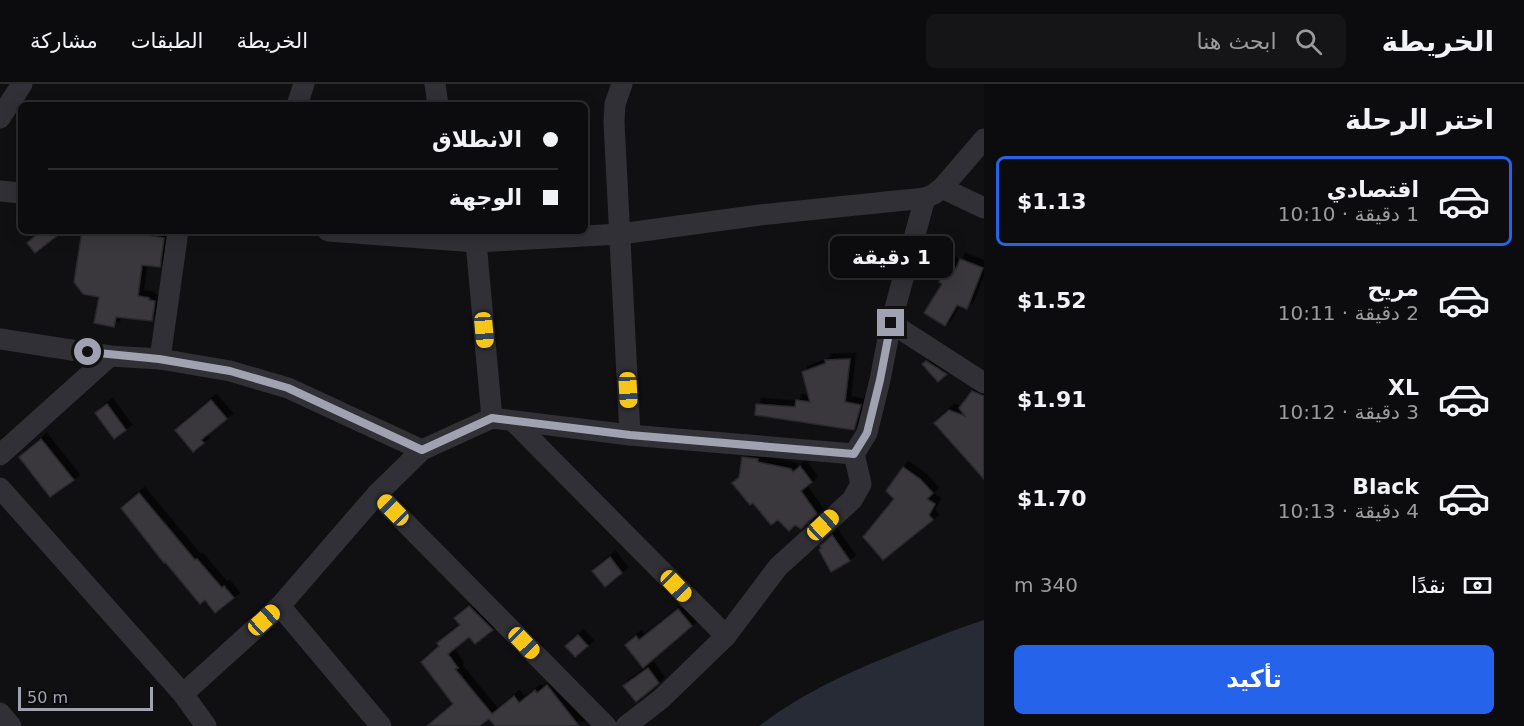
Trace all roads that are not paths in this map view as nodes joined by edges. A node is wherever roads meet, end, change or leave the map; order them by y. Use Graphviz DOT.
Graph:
graph roads {
  1 [pos="22,84"];
  2 [pos="304,84"];
  3 [pos="435,84"];
  4 [pos="622,84"];
  5 [pos="298,102"];
  6 [pos="438,102"];
  7 [pos="0,118"];
  8 [pos="984,139"];
  9 [pos="0,191"];
  10 [pos="933,193"];
  11 [pos="18,194"];
  12 [pos="984,208"];
  13 [pos="178,234"];
  14 [pos="385,234"];
  15 [pos="620,234"];
  16 [pos="462,238"];
  17 [pos="891,323"];
  18 [pos="0,339"];
  19 [pos="110,356"];
  20 [pos="159,359"];
  21 [pos="984,383"];
  22 [pos="492,418"];
  23 [pos="513,421"];
  24 [pos="630,435"];
  25 [pos="422,450"];
  26 [pos="854,454"];
  27 [pos="0,455"];
  28 [pos="0,488"];
  29 [pos="377,494"];
  30 [pos="280,606"];
  31 [pos="726,636"];
  32 [pos="183,694"];
  33 [pos="0,713"];
  34 [pos="11,726"];
  35 [pos="206,726"];
  36 [pos="381,726"];
  37 [pos="606,726"];
  38 [pos="626,726"];
  1 -- 7 [label="street"];
  2 -- 5 [label="street"];
  3 -- 6 [label="street"];
  4 -- 15 [label="street"];
  8 -- 10 [label="street"];
  9 -- 11 [label="street"];
  10 -- 12 [label="street"];
  10 -- 15 [label="street"];
  10 -- 17 [label="street"];
  13 -- 20 [label="street"];
  14 -- 16 [label="street"];
  15 -- 16 [label="street"];
  15 -- 24 [label="street"];
  16 -- 22 [label="street"];
  17 -- 21 [label="street"];
  17 -- 26 [label="street"];
  18 -- 19 [label="street"];
  19 -- 20 [label="street"];
  19 -- 27 [label="street"];
  20 -- 25 [label="street"];
  22 -- 23 [label="street"];
  22 -- 25 [label="street"];
  23 -- 24 [label="street"];
  23 -- 31 [label="street"];
  24 -- 26 [label="street"];
  25 -- 29 [label="street"];
  26 -- 31 [label="street"];
  28 -- 32 [label="street"];
  29 -- 30 [label="street"];
  29 -- 37 [label="street"];
  30 -- 32 [label="street"];
  30 -- 36 [label="street"];
  31 -- 38 [label="street"];
  32 -- 35 [label="street"];
  33 -- 34 [label="street"];
}
